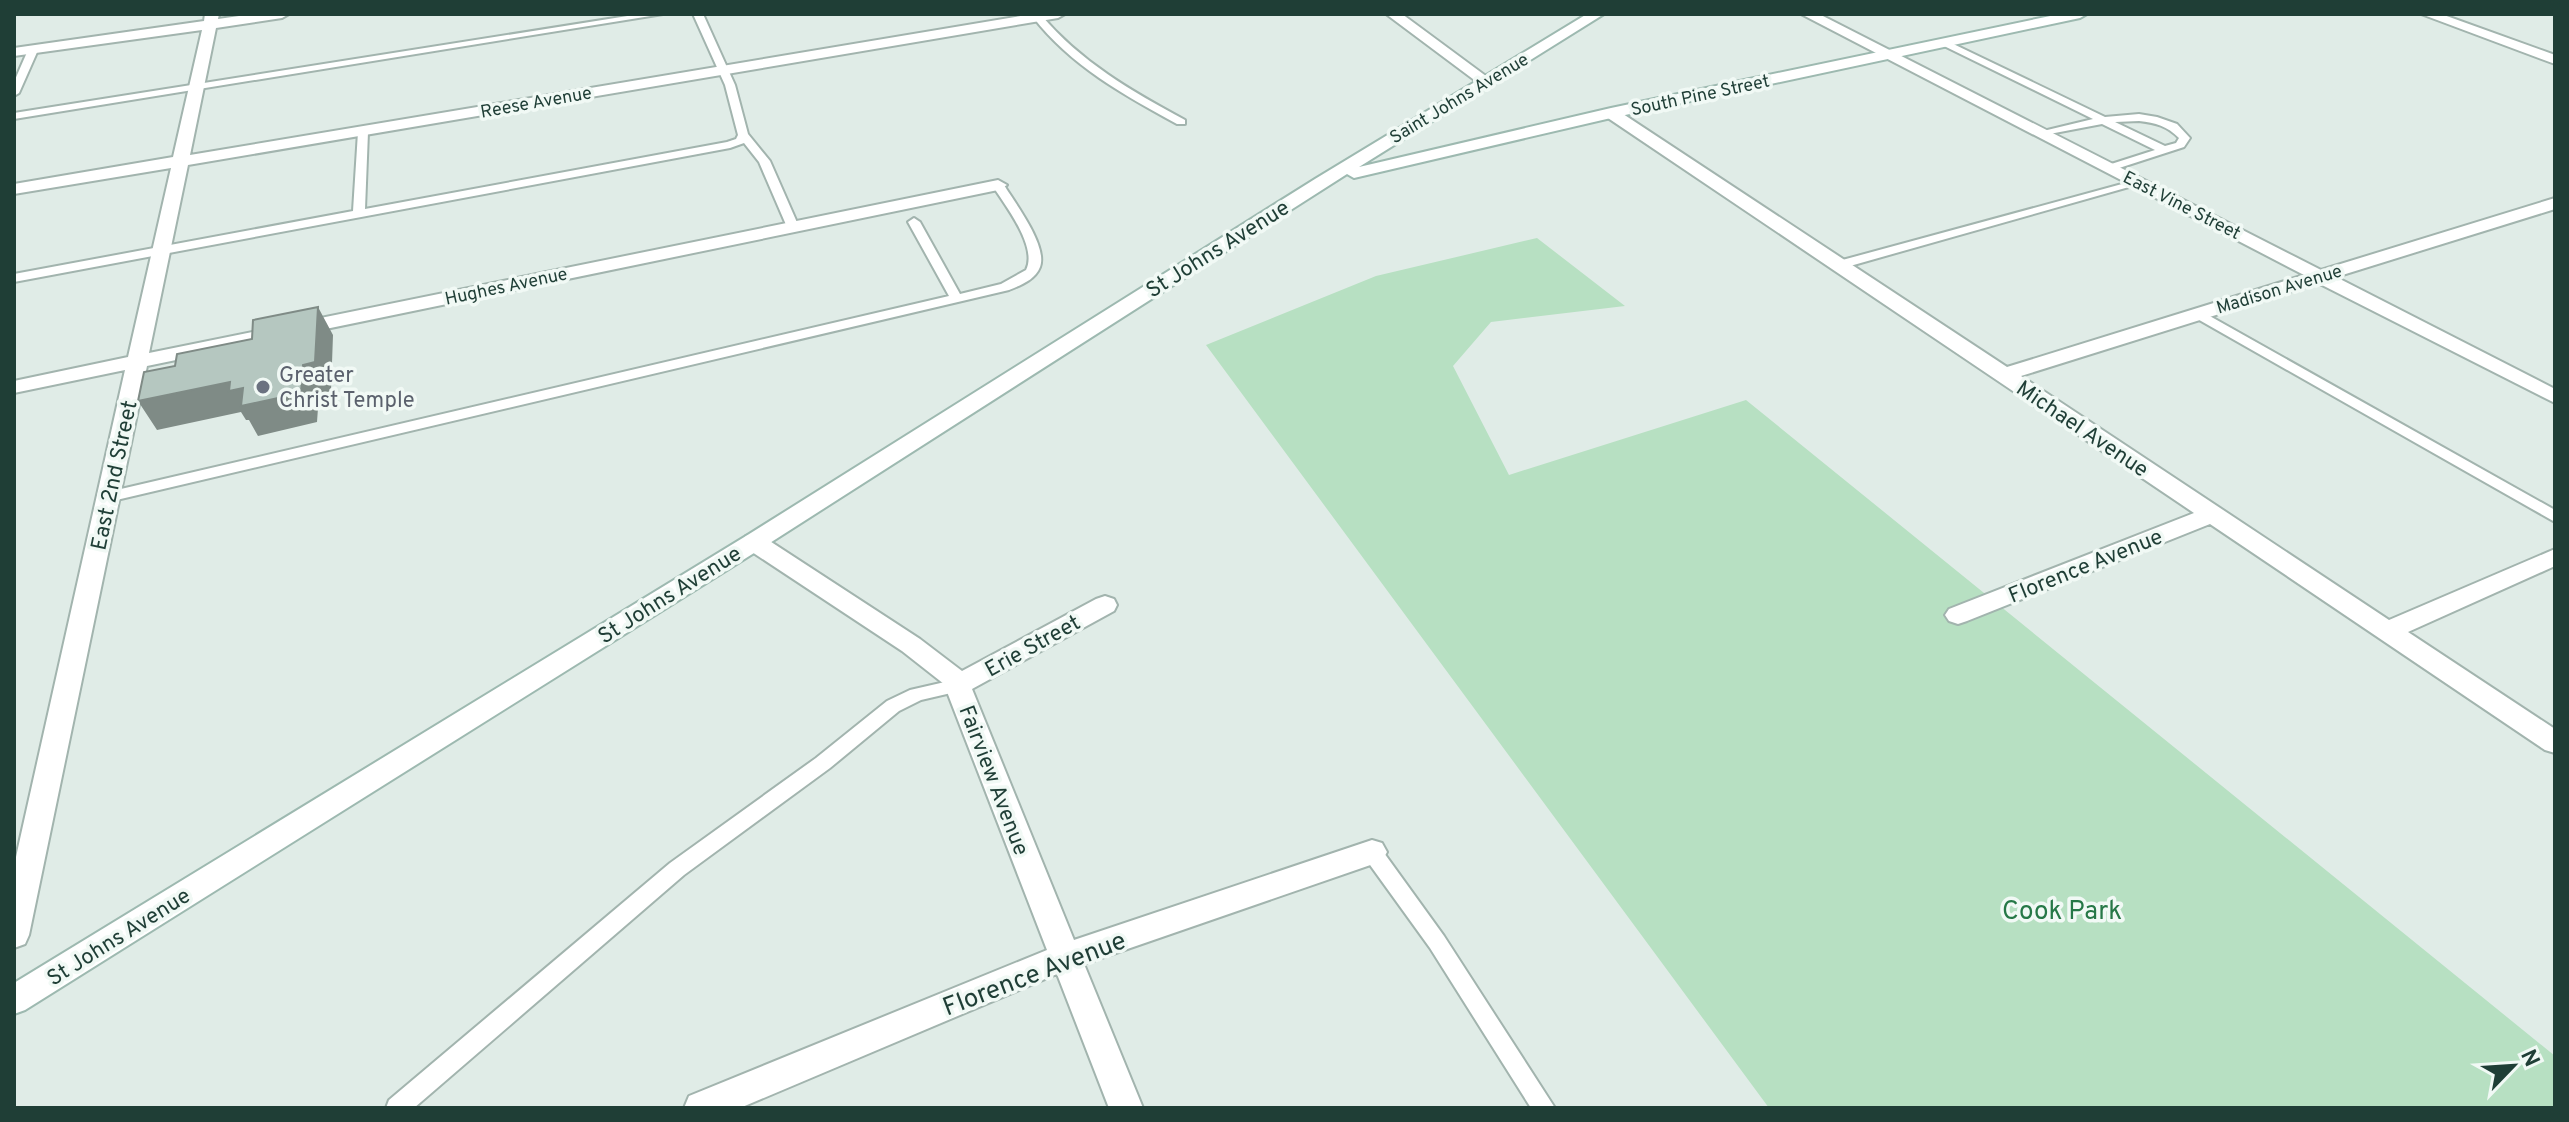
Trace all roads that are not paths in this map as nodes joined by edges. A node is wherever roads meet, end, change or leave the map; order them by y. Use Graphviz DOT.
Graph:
graph roads {
  1 [pos="282,14"];
  2 [pos="658,14"];
  3 [pos="698,14"];
  4 [pos="1058,14"];
  5 [pos="1393,14"];
  6 [pos="1597,14"];
  7 [pos="1808,14"];
  8 [pos="2080,14"];
  9 [pos="2428,14"];
  10 [pos="1038,17"];
  11 [pos="210,19"];
  12 [pos="1945,43"];
  13 [pos="33,50"];
  14 [pos="14,52"];
  15 [pos="1888,55"];
  16 [pos="2555,60"];
  17 [pos="724,71"];
  18 [pos="1486,82"];
  19 [pos="196,88"];
  20 [pos="14,93"];
  21 [pos="1611,113"];
  22 [pos="14,116"];
  23 [pos="2102,120"];
  24 [pos="1181,122"];
  25 [pos="363,132"];
  26 [pos="2043,134"];
  27 [pos="743,135"];
  28 [pos="2164,150"];
  29 [pos="180,163"];
  30 [pos="2109,168"];
  31 [pos="1321,183"];
  32 [pos="2137,183"];
  33 [pos="998,185"];
  34 [pos="14,189"];
  35 [pos="2555,203"];
  36 [pos="2535,209"];
  37 [pos="359,212"];
  38 [pos="2555,217"];
  39 [pos="914,222"];
  40 [pos="793,227"];
  41 [pos="160,252"];
  42 [pos="1839,265"];
  43 [pos="2320,276"];
  44 [pos="14,278"];
  45 [pos="956,298"];
  46 [pos="2199,314"];
  47 [pos="137,363"];
  48 [pos="2004,375"];
  49 [pos="14,387"];
  50 [pos="2555,397"];
  51 [pos="108,497"];
  52 [pos="2212,515"];
  53 [pos="2555,517"];
  54 [pos="754,542"];
  55 [pos="2555,557"];
  56 [pos="1105,605"];
  57 [pos="1958,615"];
  58 [pos="2387,631"];
  59 [pos="958,685"];
  60 [pos="2555,743"];
  61 [pos="1372,852"];
  62 [pos="14,935"];
  63 [pos="1064,957"];
  64 [pos="14,1000"];
  65 [pos="397,1108"];
  66 [pos="701,1108"];
  67 [pos="1126,1108"];
  68 [pos="1544,1108"];
  1 -- 11 [label="street"];
  2 -- 19 [label="lane"];
  3 -- 17 [label="lane"];
  4 -- 10 [label="street, Reese Avenue"];
  5 -- 18 [label="street"];
  6 -- 18 [label="street, Saint Johns Avenue"];
  7 -- 15 [label="street, East Vine Street"];
  8 -- 12 [label="street, South Pine Street"];
  9 -- 16 [label="street"];
  10 -- 17 [label="street, Reese Avenue"];
  10 -- 24 [label="lane"];
  11 -- 13 [label="street"];
  11 -- 19 [label="street, East 2nd Street"];
  12 -- 15 [label="street, South Pine Street"];
  12 -- 23 [label="lane"];
  13 -- 14 [label="street"];
  13 -- 20 [label="lane"];
  15 -- 21 [label="street, South Pine Street"];
  15 -- 26 [label="street, East Vine Street"];
  17 -- 25 [label="street, Reese Avenue"];
  17 -- 27 [label="lane"];
  18 -- 31 [label="street, Saint Johns Avenue"];
  19 -- 22 [label="lane"];
  19 -- 29 [label="street, East 2nd Street"];
  21 -- 31 [label="street, South Pine Street"];
  21 -- 42 [label="street, Michael Avenue"];
  23 -- 26 [label="lane"];
  23 -- 28 [label="lane"];
  23 -- 28 [label="lane"];
  25 -- 29 [label="street, Reese Avenue"];
  25 -- 37 [label="lane"];
  26 -- 30 [label="street, East Vine Street"];
  27 -- 37 [label="lane"];
  27 -- 40 [label="lane"];
  28 -- 30 [label="lane"];
  29 -- 34 [label="street, Reese Avenue"];
  29 -- 41 [label="street, East 2nd Street"];
  30 -- 32 [label="street, East Vine Street"];
  31 -- 54 [label="street, St Johns Avenue"];
  32 -- 42 [label="lane"];
  32 -- 43 [label="street, East Vine Street"];
  33 -- 40 [label="street, Hughes Avenue"];
  33 -- 45 [label="lane"];
  35 -- 36 [label="street, Madison Avenue"];
  36 -- 38 [label="street"];
  36 -- 43 [label="street, Madison Avenue"];
  37 -- 41 [label="lane"];
  39 -- 45 [label="lane"];
  40 -- 47 [label="street, Hughes Avenue"];
  41 -- 44 [label="lane"];
  41 -- 47 [label="street, East 2nd Street"];
  42 -- 48 [label="street, Michael Avenue"];
  43 -- 46 [label="street, Madison Avenue"];
  43 -- 50 [label="street, East Vine Street"];
  45 -- 51 [label="lane"];
  46 -- 48 [label="street, Madison Avenue"];
  46 -- 53 [label="lane"];
  47 -- 49 [label="street, Hughes Avenue"];
  47 -- 51 [label="street, East 2nd Street"];
  48 -- 52 [label="street, Michael Avenue"];
  51 -- 62 [label="street, East 2nd Street"];
  52 -- 57 [label="street, Florence Avenue"];
  52 -- 58 [label="street, Michael Avenue"];
  54 -- 59 [label="street, Fairview Avenue"];
  54 -- 64 [label="street, St Johns Avenue"];
  55 -- 58 [label="street"];
  56 -- 59 [label="street, Erie Street"];
  58 -- 60 [label="street, Michael Avenue"];
  59 -- 63 [label="street, Fairview Avenue"];
  59 -- 65 [label="lane"];
  61 -- 63 [label="street, Florence Avenue"];
  61 -- 68 [label="lane"];
  63 -- 66 [label="street, Florence Avenue"];
  63 -- 67 [label="street, Fairview Avenue"];
}
